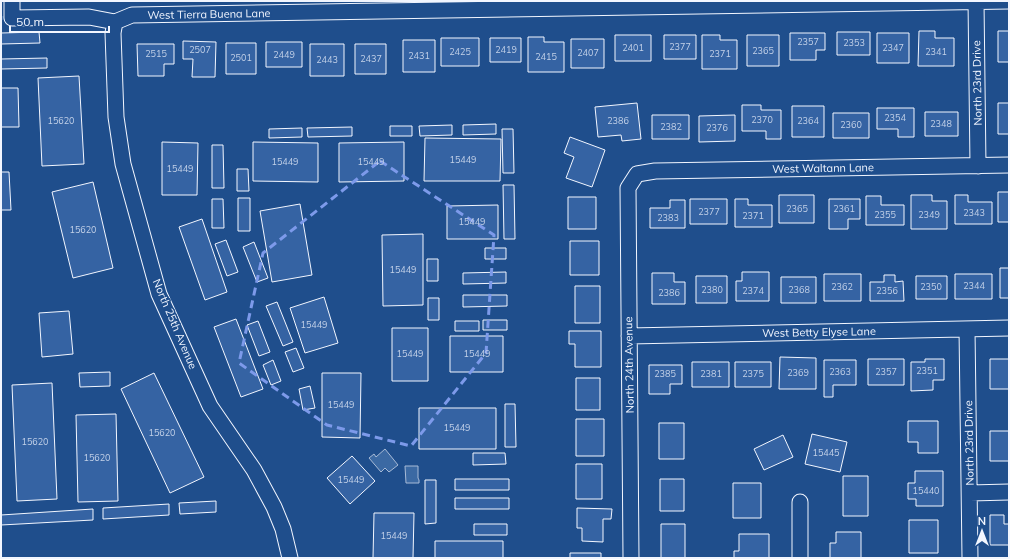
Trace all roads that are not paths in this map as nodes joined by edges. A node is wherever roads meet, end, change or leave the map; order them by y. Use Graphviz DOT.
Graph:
graph roads {
  1 [pos="12,1"];
  2 [pos="976,1"];
  3 [pos="1009,1"];
  4 [pos="799,3"];
  5 [pos="609,4"];
  6 [pos="409,5"];
  7 [pos="216,7"];
  8 [pos="115,22"];
  9 [pos="1009,165"];
  10 [pos="978,166"];
  11 [pos="637,174"];
  12 [pos="1009,328"];
  13 [pos="967,329"];
  14 [pos="629,336"];
  15 [pos="1009,492"];
  16 [pos="970,493"];
  17 [pos="800,502"];
  18 [pos="290,558"];
  19 [pos="631,558"];
  20 [pos="800,558"];
  21 [pos="970,558"];
  1 -- 8 [label="street"];
  2 -- 3 [label="street, West Tierra Buena Lane"];
  2 -- 4 [label="street, West Tierra Buena Lane"];
  2 -- 10 [label="street, North 23rd Drive"];
  4 -- 5 [label="street, West Tierra Buena Lane"];
  5 -- 6 [label="street, West Tierra Buena Lane"];
  6 -- 7 [label="street, West Tierra Buena Lane"];
  7 -- 8 [label="street, West Tierra Buena Lane"];
  8 -- 18 [label="street, North 25th Avenue"];
  9 -- 10 [label="street, West Waltann Lane"];
  10 -- 11 [label="street, West Waltann Lane"];
  11 -- 14 [label="street, North 24th Avenue"];
  12 -- 13 [label="street, West Betty Elyse Lane"];
  13 -- 14 [label="street, West Betty Elyse Lane"];
  13 -- 16 [label="street, North 23rd Drive"];
  14 -- 19 [label="street, North 24th Avenue"];
  15 -- 16 [label="street"];
  16 -- 21 [label="street, North 23rd Drive"];
  17 -- 20 [label="street"];
}
